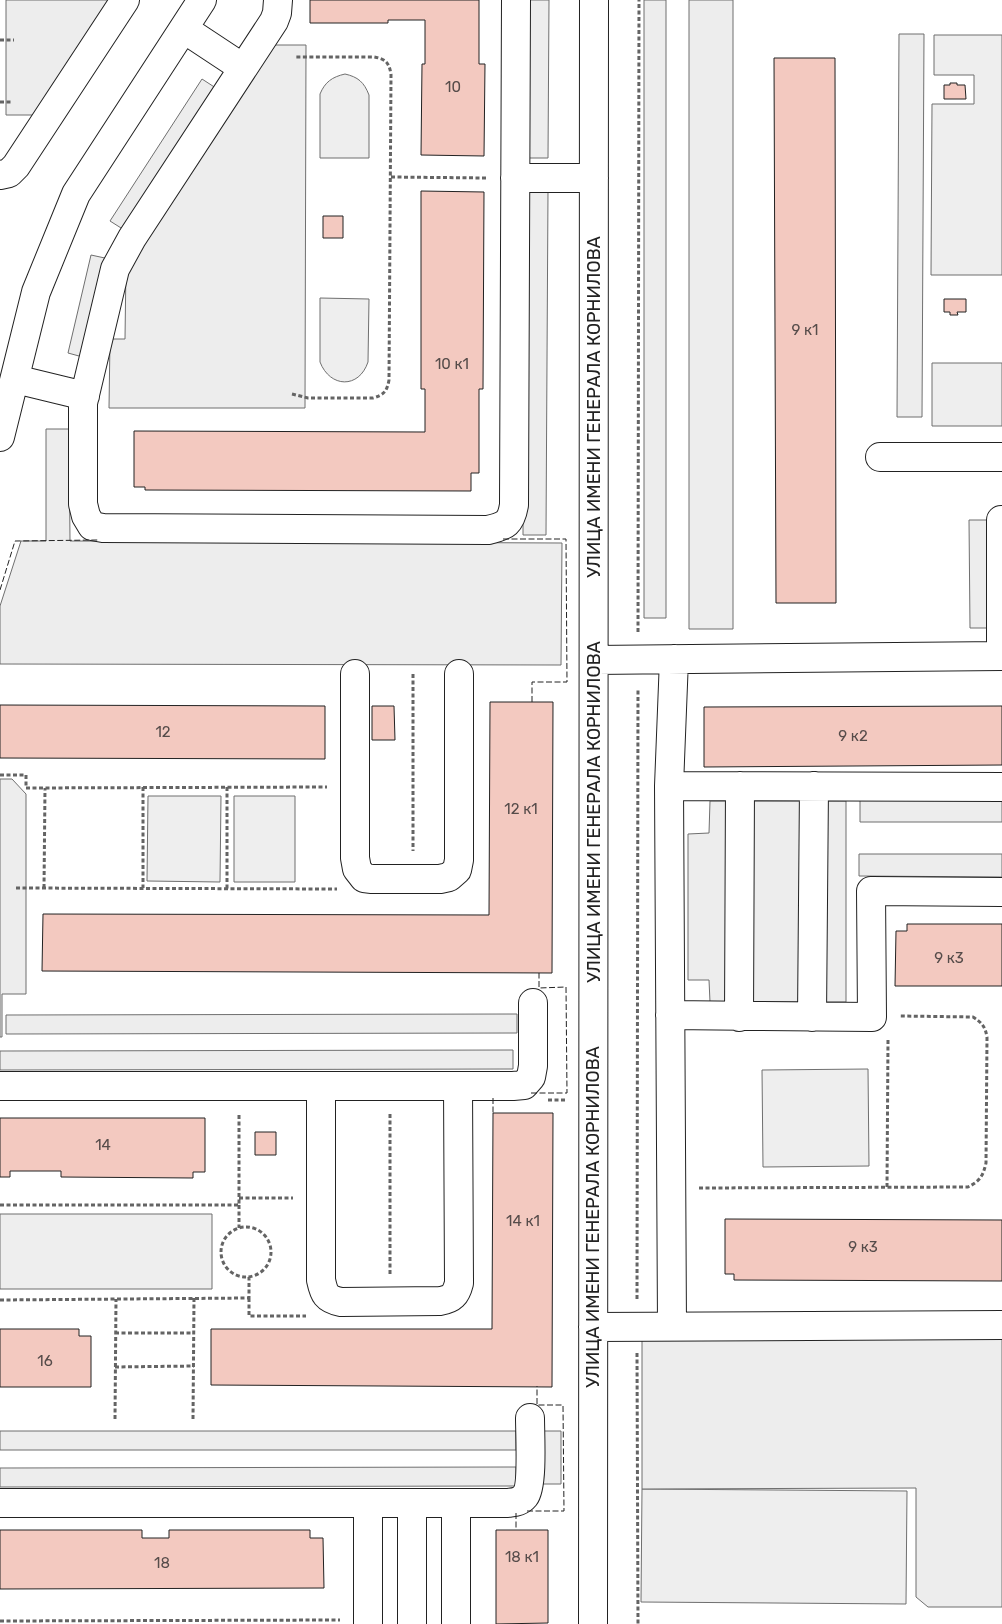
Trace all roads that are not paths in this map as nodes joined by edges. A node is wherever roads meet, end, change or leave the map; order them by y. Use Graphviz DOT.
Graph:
graph roads {
  1 [pos="125,0"];
  2 [pos="202,0"];
  3 [pos="278,0"];
  4 [pos="516,0"];
  5 [pos="594,0"];
  6 [pos="184,29"];
  7 [pos="243,68"];
  8 [pos="0,175"];
  9 [pos="515,178"];
  10 [pos="594,178"];
  11 [pos="15,379"];
  12 [pos="85,396"];
  13 [pos="0,437"];
  14 [pos="880,457"];
  15 [pos="1002,457"];
  16 [pos="1000,520"];
  17 [pos="1001,656"];
  18 [pos="674,659"];
  19 [pos="594,660"];
  20 [pos="355,674"];
  21 [pos="459,674"];
  22 [pos="669,786"];
  23 [pos="740,786"];
  24 [pos="814,786"];
  25 [pos="1002,787"];
  26 [pos="1002,892"];
  27 [pos="533,1002"];
  28 [pos="670,1015"];
  29 [pos="739,1017"];
  30 [pos="812,1017"];
  31 [pos="0,1086"];
  32 [pos="321,1086"];
  33 [pos="458,1086"];
  34 [pos="1002,1325"];
  35 [pos="672,1326"];
  36 [pos="593,1327"];
  37 [pos="530,1418"];
  38 [pos="0,1503"];
  39 [pos="368,1503"];
  40 [pos="412,1503"];
  41 [pos="456,1503"];
  42 [pos="368,1622"];
  43 [pos="412,1624"];
  44 [pos="456,1624"];
  45 [pos="593,1624"];
  1 -- 8 [label="street"];
  2 -- 6 [label="street"];
  3 -- 7 [label="street"];
  4 -- 9 [label="street"];
  5 -- 10 [label="street, УЛИЦА ИМЕНИ ГЕНЕРАЛА КОРНИЛОВА"];
  6 -- 7 [label="street"];
  6 -- 11 [label="street"];
  7 -- 12 [label="street"];
  9 -- 10 [label="street"];
  9 -- 12 [label="street"];
  10 -- 19 [label="street, УЛИЦА ИМЕНИ ГЕНЕРАЛА КОРНИЛОВА"];
  11 -- 12 [label="street"];
  11 -- 13 [label="street"];
  14 -- 15 [label="street"];
  16 -- 17 [label="street"];
  17 -- 18 [label="street"];
  18 -- 19 [label="street"];
  18 -- 22 [label="street"];
  19 -- 36 [label="street, УЛИЦА ИМЕНИ ГЕНЕРАЛА КОРНИЛОВА"];
  20 -- 21 [label="street"];
  22 -- 23 [label="street"];
  22 -- 28 [label="street"];
  23 -- 24 [label="street"];
  23 -- 29 [label="street"];
  24 -- 25 [label="street"];
  24 -- 30 [label="street"];
  26 -- 30 [label="street"];
  27 -- 33 [label="street"];
  28 -- 29 [label="street"];
  28 -- 35 [label="street"];
  29 -- 30 [label="street"];
  31 -- 32 [label="street"];
  32 -- 33 [label="street"];
  32 -- 33 [label="street"];
  34 -- 35 [label="street"];
  35 -- 36 [label="street"];
  36 -- 45 [label="street, УЛИЦА ИМЕНИ ГЕНЕРАЛА КОРНИЛОВА"];
  37 -- 41 [label="street"];
  38 -- 39 [label="street"];
  39 -- 40 [label="street"];
  39 -- 42 [label="street"];
  40 -- 41 [label="street"];
  40 -- 43 [label="street"];
  41 -- 44 [label="street"];
}
